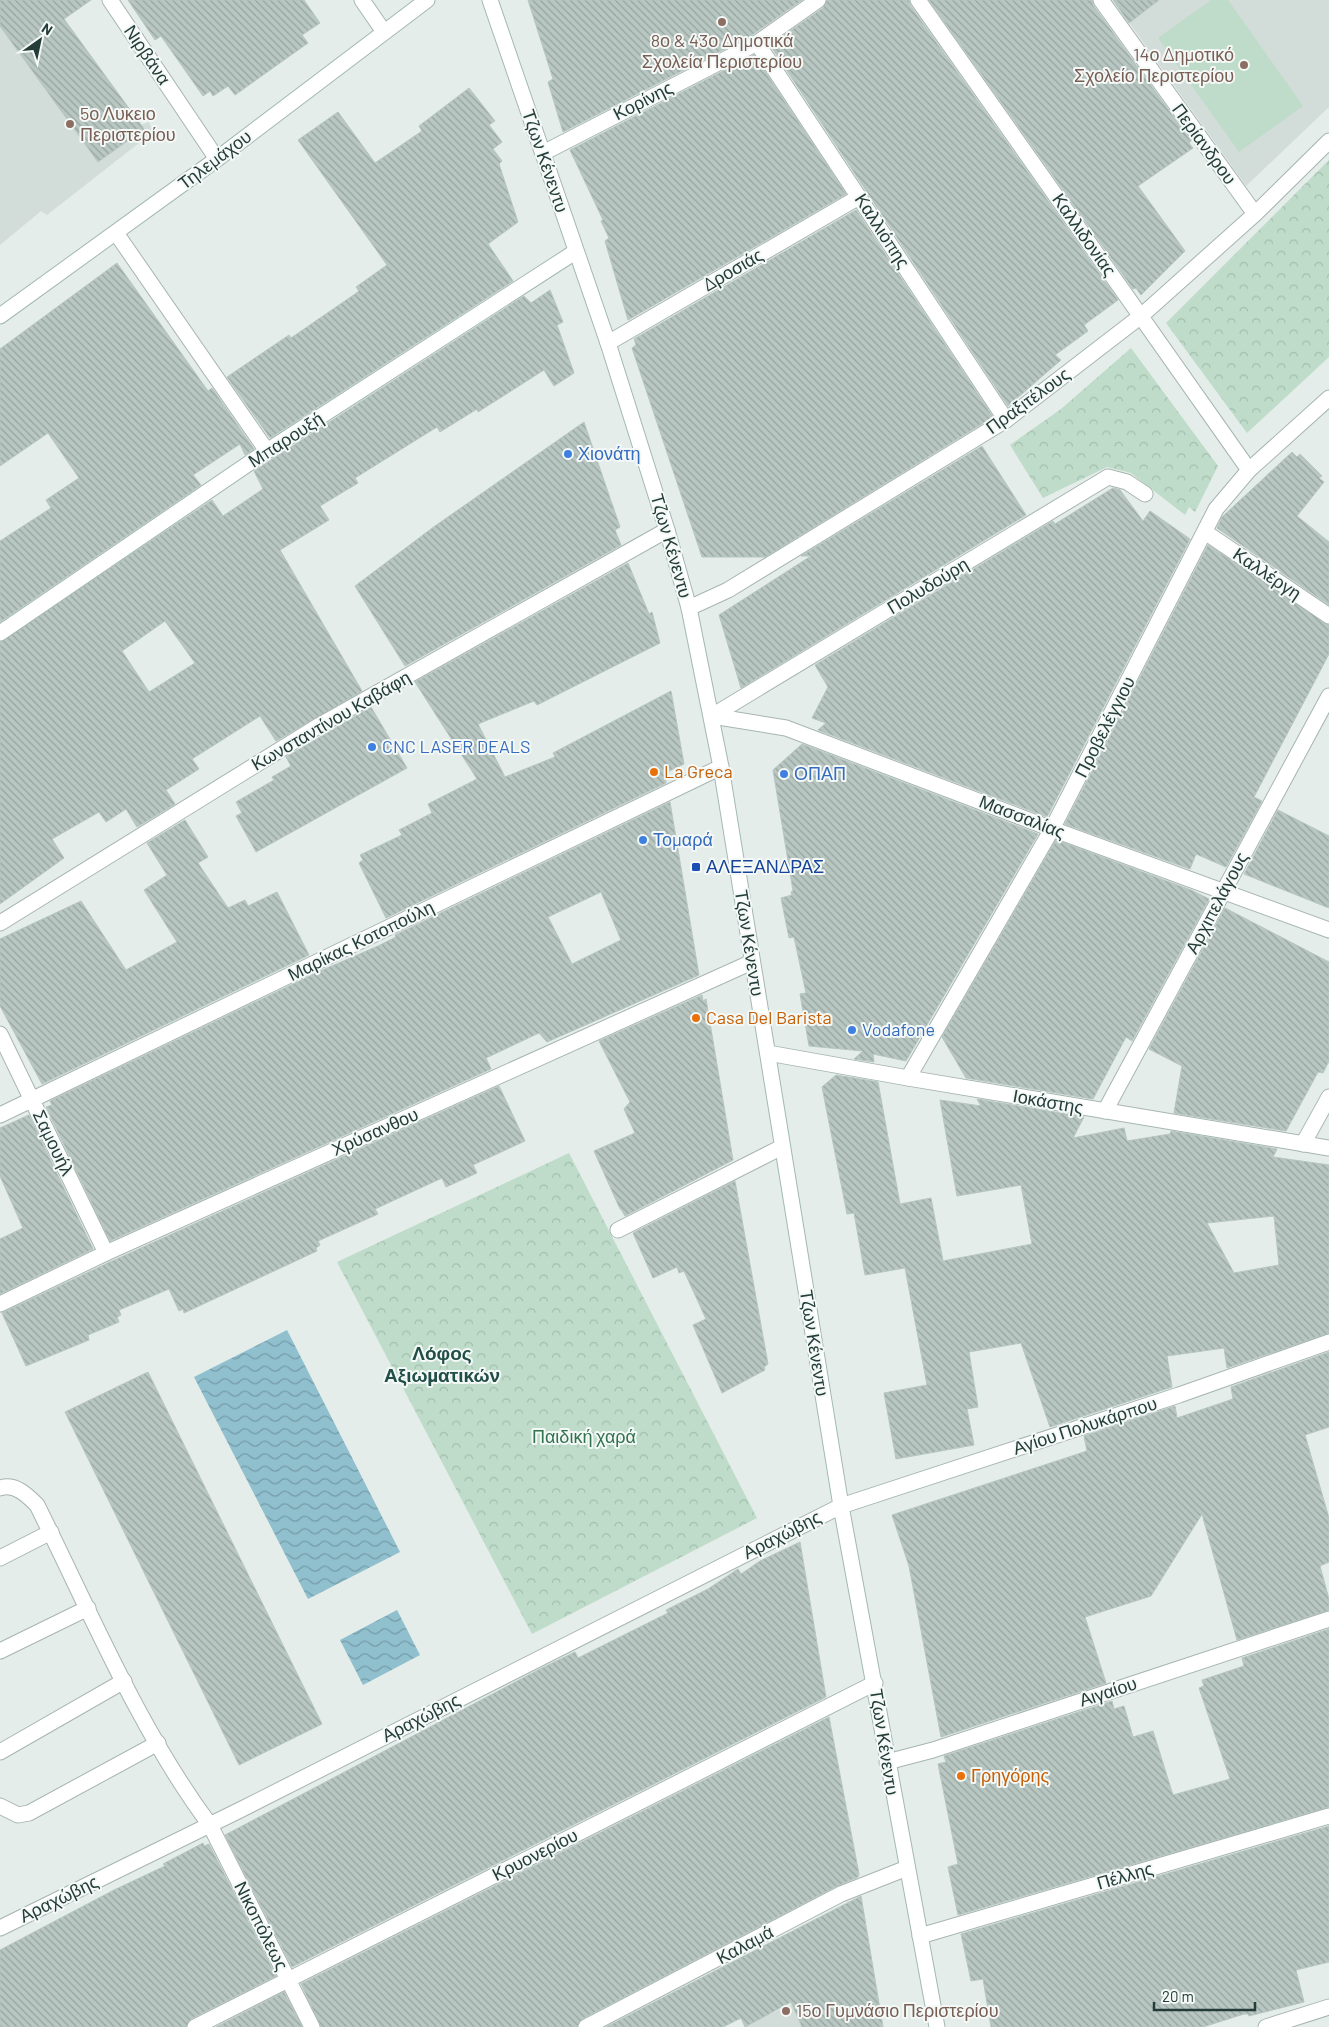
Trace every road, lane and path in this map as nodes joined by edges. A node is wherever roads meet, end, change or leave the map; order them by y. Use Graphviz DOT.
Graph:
graph roads {
  1 [pos="110,0"];
  2 [pos="362,0"];
  3 [pos="427,0"];
  4 [pos="490,0"];
  5 [pos="818,0"];
  6 [pos="918,0"];
  7 [pos="1102,0"];
  8 [pos="384,32"];
  9 [pos="757,43"];
  10 [pos="1329,142"];
  11 [pos="543,153"];
  12 [pos="217,159"];
  13 [pos="859,197"];
  14 [pos="1255,214"];
  15 [pos="116,233"];
  16 [pos="575,252"];
  17 [pos="0,316"];
  18 [pos="1141,316"];
  19 [pos="608,343"];
  20 [pos="1329,398"];
  21 [pos="1006,420"];
  22 [pos="267,451"];
  23 [pos="1249,470"];
  24 [pos="1145,494"];
  25 [pos="667,530"];
  26 [pos="1205,532"];
  27 [pos="689,608"];
  28 [pos="1329,616"];
  29 [pos="0,633"];
  30 [pos="1329,696"];
  31 [pos="712,716"];
  32 [pos="721,766"];
  33 [pos="1052,829"];
  34 [pos="1223,891"];
  35 [pos="0,923"];
  36 [pos="1329,930"];
  37 [pos="752,962"];
  38 [pos="0,1034"];
  39 [pos="768,1052"];
  40 [pos="908,1078"];
  41 [pos="1329,1097"];
  42 [pos="32,1100"];
  43 [pos="1105,1112"];
  44 [pos="0,1115"];
  45 [pos="1303,1144"];
  46 [pos="782,1147"];
  47 [pos="1329,1148"];
  48 [pos="618,1230"];
  49 [pos="106,1253"];
  50 [pos="0,1304"];
  51 [pos="1329,1342"];
  52 [pos="0,1488"];
  53 [pos="841,1506"];
  54 [pos="51,1532"];
  55 [pos="0,1558"];
  56 [pos="88,1608"];
  57 [pos="1329,1619"];
  58 [pos="0,1651"];
  59 [pos="124,1681"];
  60 [pos="875,1683"];
  61 [pos="158,1743"];
  62 [pos="0,1752"];
  63 [pos="887,1762"];
  64 [pos="0,1806"];
  65 [pos="1329,1816"];
  66 [pos="210,1825"];
  67 [pos="907,1868"];
  68 [pos="0,1928"];
  69 [pos="920,1936"];
  70 [pos="289,1979"];
  71 [pos="1329,2007"];
  72 [pos="195,2027"];
  73 [pos="312,2027"];
  74 [pos="586,2027"];
  75 [pos="937,2027"];
  76 [pos="1266,2027"];
  1 -- 12 [label="street, Νιρβάνα"];
  2 -- 8 [label="street"];
  3 -- 8 [label="street, Τηλεμάχου"];
  4 -- 11 [label="street, Τζων Κένεντυ"];
  5 -- 9 [label="street, Κορίνης"];
  6 -- 18 [label="street, Καλλιδονίας"];
  7 -- 14 [label="street, Περίανδρου"];
  8 -- 12 [label="street, Τηλεμάχου"];
  9 -- 11 [label="street, Κορίνης"];
  9 -- 13 [label="street, Καλλιόπης"];
  10 -- 14 [label="street, Πραξιτέλους"];
  11 -- 16 [label="street, Τζων Κένεντυ"];
  12 -- 15 [label="street, Τηλεμάχου"];
  13 -- 19 [label="street, Δροσιάς"];
  13 -- 21 [label="street, Καλλιόπης"];
  14 -- 18 [label="street, Πραξιτέλους"];
  15 -- 17 [label="street, Τηλεμάχου"];
  15 -- 22 [label="street"];
  16 -- 19 [label="street, Τζων Κένεντυ"];
  16 -- 22 [label="street, Μπαρουξή"];
  18 -- 21 [label="street, Πραξιτέλους"];
  18 -- 23 [label="street, Καλλιδονίας"];
  19 -- 25 [label="street, Τζων Κένεντυ"];
  20 -- 23 [label="street, Προβελέγγιου"];
  21 -- 27 [label="street, Πραξιτέλους"];
  22 -- 29 [label="street, Μπαρουξή"];
  23 -- 26 [label="street, Προβελέγγιου"];
  24 -- 31 [label="street, Πολυδούρη"];
  25 -- 27 [label="street, Τζων Κένεντυ"];
  25 -- 35 [label="street, Κωνσταντίνου Καβάφη"];
  26 -- 28 [label="street, Καλλέργη"];
  26 -- 33 [label="street, Προβελέγγιου"];
  27 -- 31 [label="street, Τζων Κένεντυ"];
  30 -- 34 [label="street, Αρχιπελάγους"];
  31 -- 32 [label="street, Τζων Κένεντυ"];
  31 -- 33 [label="street, Μασσαλίας"];
  32 -- 37 [label="street, Τζων Κένεντυ"];
  32 -- 42 [label="street, Μαρίκας Κοτοπούλη"];
  33 -- 34 [label="street, Μασσαλίας"];
  33 -- 40 [label="street, Προβελέγγιου"];
  34 -- 36 [label="street, Μασσαλίας"];
  34 -- 43 [label="street, Αρχιπελάγους"];
  37 -- 39 [label="street, Τζων Κένεντυ"];
  37 -- 49 [label="street, Χρύσανθου"];
  38 -- 42 [label="street, Σαμουήλ"];
  39 -- 40 [label="street, Ιοκάστης"];
  39 -- 46 [label="street, Τζων Κένεντυ"];
  40 -- 43 [label="street, Ιοκάστης"];
  41 -- 45 [label="street"];
  42 -- 44 [label="street, Μαρίκας Κοτοπούλη"];
  42 -- 49 [label="street, Σαμουήλ"];
  43 -- 45 [label="street, Ιοκάστης"];
  45 -- 47 [label="street, Ιοκάστης"];
  46 -- 48 [label="street"];
  46 -- 53 [label="street, Τζων Κένεντυ"];
  49 -- 50 [label="street, Χρύσανθου"];
  51 -- 53 [label="street, Αγίου Πολυκάρπου"];
  52 -- 54 [label="street, Νικοπόλεως"];
  53 -- 60 [label="street, Τζων Κένεντυ"];
  53 -- 66 [label="street, Αραχώβης"];
  54 -- 55 [label="street"];
  54 -- 56 [label="street, Νικοπόλεως"];
  56 -- 58 [label="street"];
  56 -- 59 [label="street, Νικοπόλεως"];
  57 -- 63 [label="street, Αιγαίου"];
  59 -- 61 [label="street, Νικοπόλεως"];
  59 -- 62 [label="street"];
  60 -- 63 [label="street, Τζων Κένεντυ"];
  60 -- 70 [label="street, Κρυονερίου"];
  61 -- 64 [label="street"];
  61 -- 66 [label="street, Νικοπόλεως"];
  63 -- 67 [label="street, Τζων Κένεντυ"];
  65 -- 69 [label="street, Πέλλης"];
  66 -- 68 [label="street, Αραχώβης"];
  66 -- 70 [label="street, Νικοπόλεως"];
  67 -- 69 [label="street, Τζων Κένεντυ"];
  67 -- 74 [label="street, Καλαμά"];
  69 -- 75 [label="street, Τζων Κένεντυ"];
  70 -- 72 [label="street, Κρυονερίου"];
  70 -- 73 [label="street, Νικοπόλεως"];
  71 -- 76 [label="street"];
}
